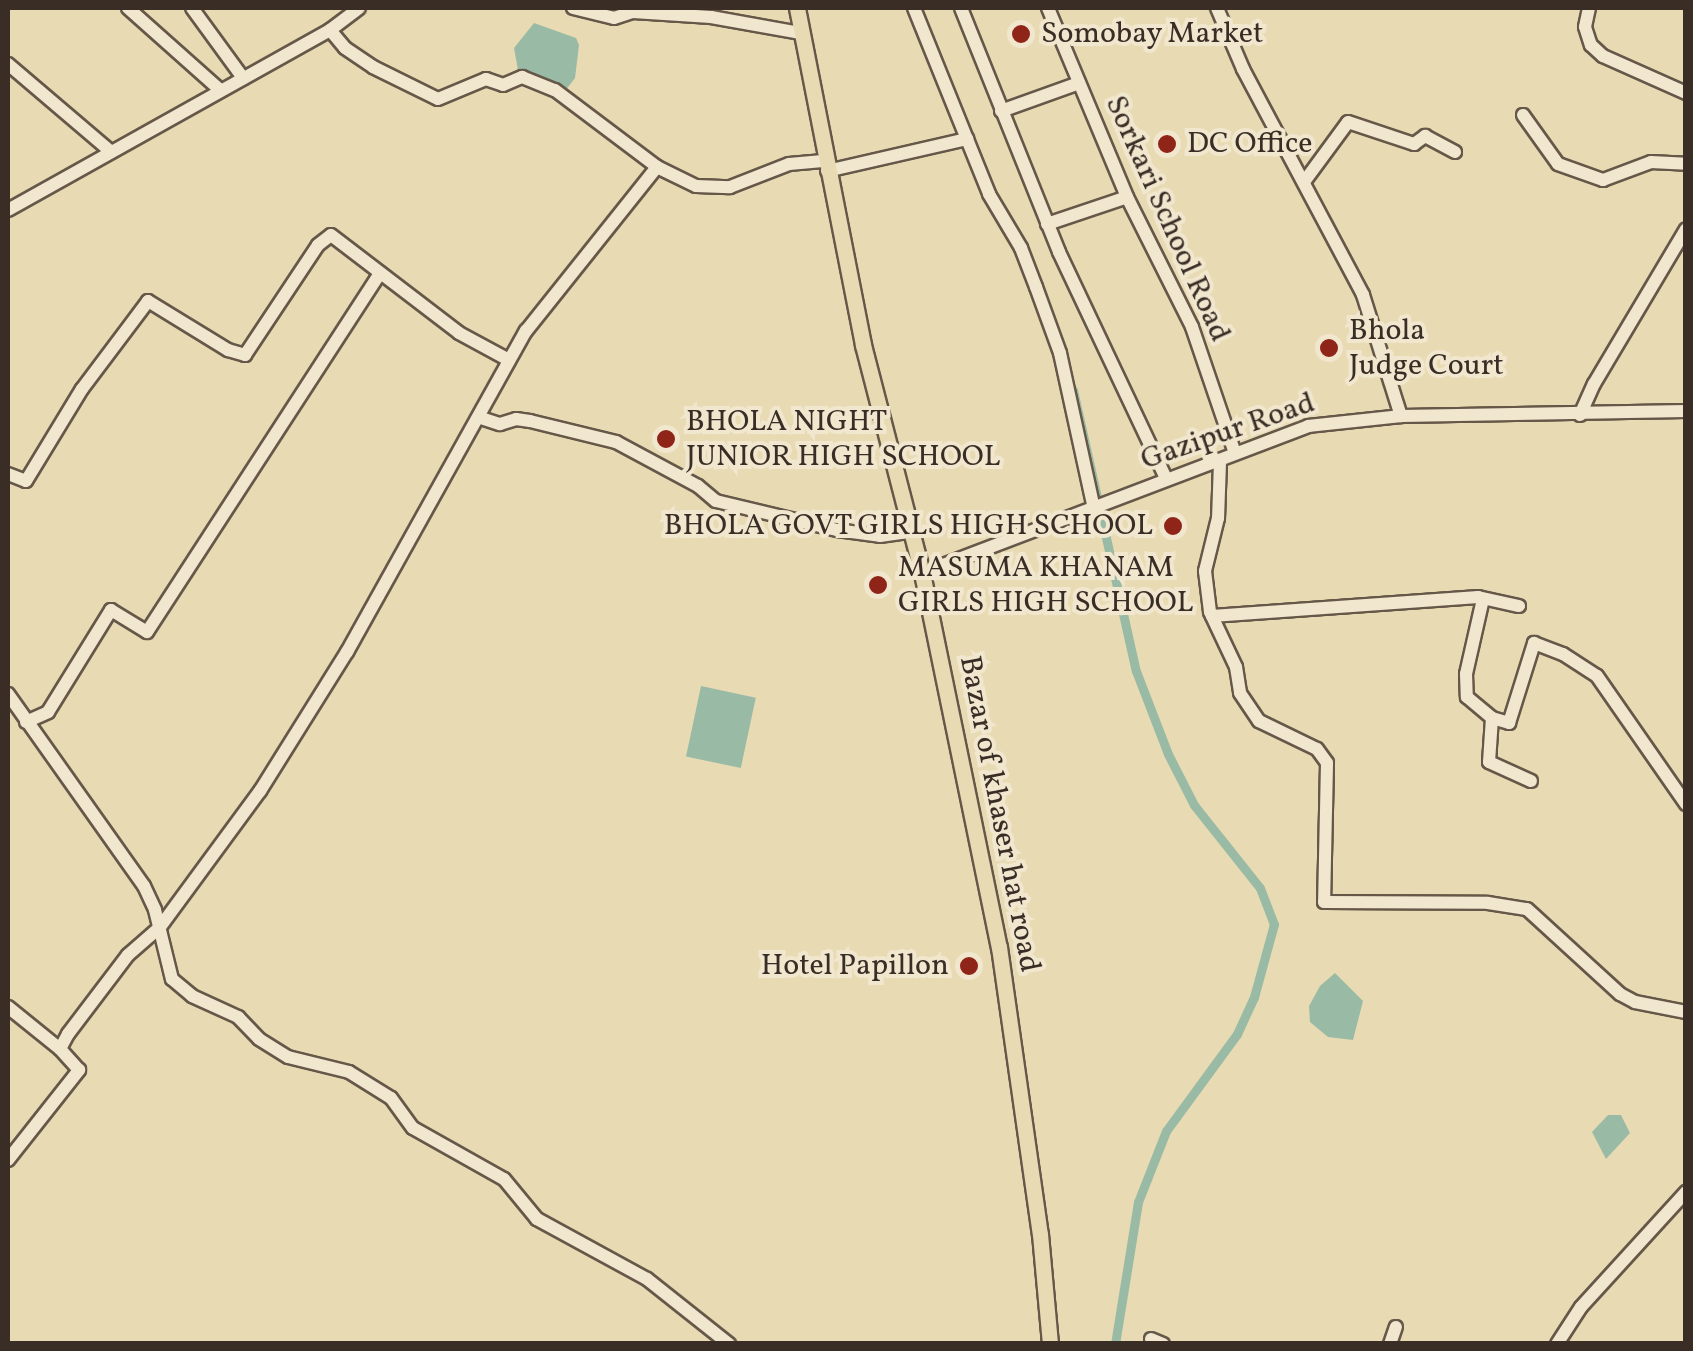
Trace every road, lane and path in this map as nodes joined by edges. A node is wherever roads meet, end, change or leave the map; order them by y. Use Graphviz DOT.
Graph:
graph roads {
  1 [pos="128,8"];
  2 [pos="192,8"];
  3 [pos="359,8"];
  4 [pos="573,8"];
  5 [pos="799,8"];
  6 [pos="914,8"];
  7 [pos="961,8"];
  8 [pos="1048,8"];
  9 [pos="1217,8"];
  10 [pos="1589,8"];
  11 [pos="330,30"];
  12 [pos="800,34"];
  13 [pos="8,64"];
  14 [pos="243,78"];
  15 [pos="1079,83"];
  16 [pos="220,90"];
  17 [pos="1686,93"];
  18 [pos="1001,111"];
  19 [pos="1523,115"];
  20 [pos="968,139"];
  21 [pos="109,150"];
  22 [pos="1455,152"];
  23 [pos="1686,164"];
  24 [pos="827,166"];
  25 [pos="657,167"];
  26 [pos="1304,182"];
  27 [pos="1127,197"];
  28 [pos="8,210"];
  29 [pos="1047,224"];
  30 [pos="1686,228"];
  31 [pos="380,273"];
  32 [pos="509,360"];
  33 [pos="1686,411"];
  34 [pos="1580,415"];
  35 [pos="1402,416"];
  36 [pos="481,418"];
  37 [pos="1235,452"];
  38 [pos="1220,462"];
  39 [pos="8,474"];
  40 [pos="1166,478"];
  41 [pos="1094,509"];
  42 [pos="910,532"];
  43 [pos="922,573"];
  44 [pos="1482,598"];
  45 [pos="1520,606"];
  46 [pos="1212,616"];
  47 [pos="8,694"];
  48 [pos="1492,718"];
  49 [pos="26,722"];
  50 [pos="1531,781"];
  51 [pos="1686,804"];
  52 [pos="160,927"];
  53 [pos="8,1007"];
  54 [pos="1686,1012"];
  55 [pos="60,1049"];
  56 [pos="8,1160"];
  57 [pos="1686,1192"];
  58 [pos="1396,1327"];
  59 [pos="729,1344"];
  60 [pos="1050,1344"];
  61 [pos="1390,1344"];
  62 [pos="1556,1344"];
  1 -- 16 [label="street"];
  2 -- 14 [label="street"];
  3 -- 11 [label="street"];
  4 -- 12 [label="street"];
  5 -- 12 [label="main road, Bazar of khaser hat road"];
  6 -- 20 [label="street"];
  7 -- 18 [label="street"];
  8 -- 15 [label="street, Sorkari School Road"];
  9 -- 26 [label="street"];
  10 -- 17 [label="street"];
  11 -- 14 [label="street"];
  11 -- 25 [label="street"];
  12 -- 24 [label="main road, Bazar of khaser hat road"];
  13 -- 21 [label="street"];
  14 -- 16 [label="street"];
  15 -- 18 [label="street"];
  15 -- 27 [label="street, Sorkari School Road"];
  16 -- 21 [label="street"];
  18 -- 29 [label="street"];
  19 -- 23 [label="street"];
  20 -- 24 [label="street"];
  20 -- 41 [label="street"];
  21 -- 28 [label="street"];
  22 -- 26 [label="street"];
  24 -- 25 [label="street"];
  24 -- 42 [label="main road, Bazar of khaser hat road"];
  25 -- 32 [label="street"];
  26 -- 35 [label="street"];
  27 -- 29 [label="street"];
  27 -- 37 [label="street, Sorkari School Road"];
  29 -- 40 [label="street"];
  30 -- 34 [label="street"];
  31 -- 32 [label="street"];
  31 -- 39 [label="street"];
  31 -- 49 [label="street"];
  32 -- 36 [label="street"];
  33 -- 34 [label="street, Gazipur Road"];
  34 -- 35 [label="street, Gazipur Road"];
  35 -- 37 [label="street, Gazipur Road"];
  36 -- 42 [label="street"];
  36 -- 52 [label="street"];
  37 -- 38 [label="street, Gazipur Road"];
  38 -- 40 [label="street, Gazipur Road"];
  38 -- 46 [label="street"];
  40 -- 41 [label="street, Gazipur Road"];
  41 -- 43 [label="street, Gazipur Road"];
  42 -- 43 [label="main road, Bazar of khaser hat road"];
  43 -- 60 [label="main road, Bazar of khaser hat road"];
  44 -- 45 [label="street"];
  44 -- 46 [label="street"];
  44 -- 48 [label="street"];
  46 -- 54 [label="street"];
  47 -- 49 [label="street"];
  48 -- 50 [label="street"];
  48 -- 51 [label="street"];
  49 -- 52 [label="street"];
  52 -- 55 [label="street"];
  52 -- 59 [label="street"];
  53 -- 55 [label="street"];
  55 -- 56 [label="street"];
  57 -- 62 [label="street"];
  58 -- 61 [label="street"];
}
